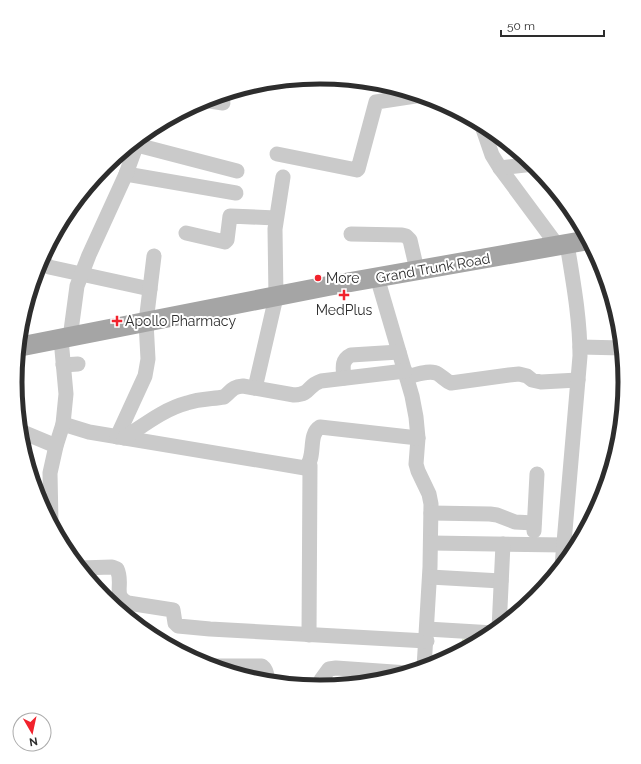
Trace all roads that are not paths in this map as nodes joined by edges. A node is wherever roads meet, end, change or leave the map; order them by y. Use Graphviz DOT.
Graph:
graph roads {
  1 [pos="409,97"];
  2 [pos="217,102"];
  3 [pos="223,103"];
  4 [pos="485,134"];
  5 [pos="143,142"];
  6 [pos="135,148"];
  7 [pos="277,154"];
  8 [pos="525,165"];
  9 [pos="500,168"];
  10 [pos="237,171"];
  11 [pos="126,174"];
  12 [pos="283,177"];
  13 [pos="236,193"];
  14 [pos="276,218"];
  15 [pos="186,233"];
  16 [pos="351,234"];
  17 [pos="583,241"];
  18 [pos="562,245"];
  19 [pos="154,256"];
  20 [pos="47,265"];
  21 [pos="417,270"];
  22 [pos="82,274"];
  23 [pos="377,278"];
  24 [pos="150,289"];
  25 [pos="276,297"];
  26 [pos="146,322"];
  27 [pos="65,338"];
  28 [pos="25,346"];
  29 [pos="580,346"];
  30 [pos="616,348"];
  31 [pos="399,352"];
  32 [pos="406,374"];
  33 [pos="344,378"];
  34 [pos="578,380"];
  35 [pos="255,388"];
  36 [pos="63,424"];
  37 [pos="27,434"];
  38 [pos="120,437"];
  39 [pos="418,438"];
  40 [pos="56,446"];
  41 [pos="310,464"];
  42 [pos="537,474"];
  43 [pos="51,509"];
  44 [pos="431,513"];
  45 [pos="534,523"];
  46 [pos="431,544"];
  47 [pos="503,544"];
  48 [pos="533,544"];
  49 [pos="564,545"];
  50 [pos="563,556"];
  51 [pos="87,568"];
  52 [pos="430,577"];
  53 [pos="501,581"];
  54 [pos="499,621"];
  55 [pos="481,633"];
  56 [pos="309,635"];
  57 [pos="427,635"];
  58 [pos="425,662"];
  59 [pos="229,666"];
  60 [pos="391,672"];
  61 [pos="267,676"];
  62 [pos="321,680"];
  1 -- 7 [label="street"];
  2 -- 3 [label="street"];
  4 -- 9 [label="street"];
  5 -- 10 [label="street"];
  6 -- 11 [label="street"];
  8 -- 9 [label="street"];
  9 -- 18 [label="street"];
  11 -- 13 [label="street"];
  11 -- 22 [label="street"];
  12 -- 14 [label="street"];
  14 -- 15 [label="street"];
  14 -- 25 [label="street"];
  16 -- 21 [label="street"];
  17 -- 18 [label="main road, Grand Trunk Road"];
  18 -- 21 [label="main road, Grand Trunk Road"];
  18 -- 29 [label="street"];
  19 -- 24 [label="street"];
  20 -- 22 [label="street"];
  21 -- 23 [label="main road, Grand Trunk Road"];
  22 -- 24 [label="street"];
  22 -- 27 [label="street"];
  23 -- 25 [label="main road, Grand Trunk Road"];
  23 -- 31 [label="street"];
  24 -- 26 [label="street"];
  25 -- 26 [label="main road, Grand Trunk Road"];
  25 -- 35 [label="street"];
  26 -- 27 [label="main road, Grand Trunk Road"];
  26 -- 38 [label="street"];
  27 -- 28 [label="main road, Grand Trunk Road"];
  27 -- 36 [label="street"];
  29 -- 30 [label="street"];
  29 -- 34 [label="street"];
  31 -- 32 [label="street"];
  31 -- 33 [label="street"];
  32 -- 33 [label="street"];
  32 -- 34 [label="street"];
  32 -- 39 [label="street"];
  33 -- 35 [label="street"];
  34 -- 49 [label="street"];
  35 -- 38 [label="street"];
  36 -- 38 [label="street"];
  36 -- 40 [label="street"];
  37 -- 40 [label="street"];
  38 -- 41 [label="street"];
  39 -- 41 [label="street"];
  39 -- 44 [label="street"];
  40 -- 43 [label="street"];
  41 -- 56 [label="street"];
  42 -- 45 [label="street"];
  44 -- 45 [label="street"];
  44 -- 46 [label="street"];
  45 -- 48 [label="street"];
  46 -- 47 [label="street"];
  46 -- 52 [label="street"];
  47 -- 48 [label="street"];
  47 -- 53 [label="street"];
  48 -- 49 [label="street"];
  49 -- 50 [label="street"];
  51 -- 56 [label="street"];
  52 -- 53 [label="street"];
  52 -- 57 [label="street"];
  53 -- 54 [label="street"];
  55 -- 57 [label="street"];
  56 -- 57 [label="street"];
  57 -- 58 [label="street"];
  59 -- 61 [label="street"];
  60 -- 62 [label="street"];
}
